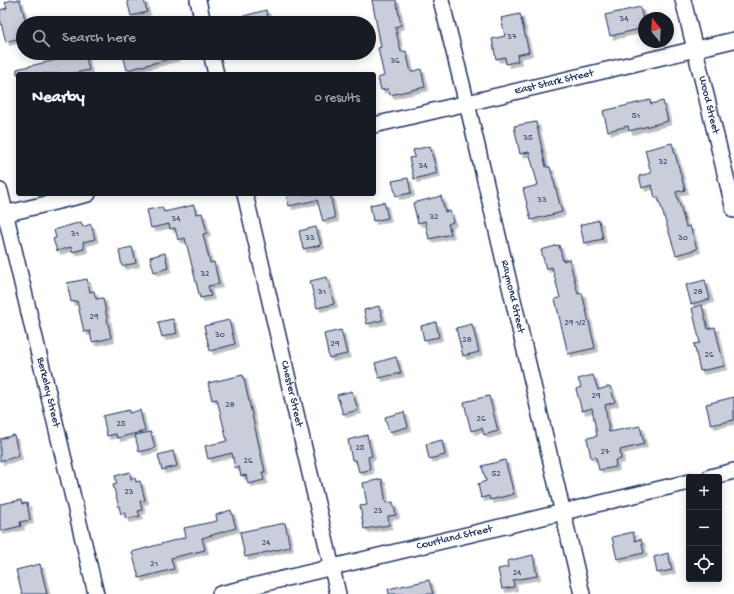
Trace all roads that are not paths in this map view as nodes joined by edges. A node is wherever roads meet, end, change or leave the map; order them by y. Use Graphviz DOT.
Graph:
graph roads {
  1 [pos="198,0"];
  2 [pos="441,0"];
  3 [pos="683,0"];
  4 [pos="201,16"];
  5 [pos="734,40"];
  6 [pos="694,50"];
  7 [pos="213,60"];
  8 [pos="216,72"];
  9 [pos="467,104"];
  10 [pos="376,126"];
  11 [pos="0,191"];
  12 [pos="80,196"];
  13 [pos="245,196"];
  14 [pos="734,210"];
  15 [pos="3,214"];
  16 [pos="734,471"];
  17 [pos="722,474"];
  18 [pos="686,483"];
  19 [pos="562,512"];
  20 [pos="332,567"];
  21 [pos="96,594"];
  22 [pos="220,594"];
  23 [pos="338,594"];
  24 [pos="582,594"];
  1 -- 4 [label="street"];
  2 -- 9 [label="street, Raymond Street"];
  3 -- 6 [label="street, Wood Street"];
  5 -- 6 [label="street, East Stark Street"];
  6 -- 9 [label="street, East Stark Street"];
  6 -- 14 [label="street, Wood Street"];
  7 -- 8 [label="street"];
  9 -- 10 [label="street, East Stark Street"];
  9 -- 19 [label="street, Raymond Street"];
  11 -- 15 [label="street, Berkeley Street"];
  12 -- 15 [label="street"];
  13 -- 20 [label="street, Chester Street"];
  15 -- 21 [label="street, Berkeley Street"];
  16 -- 17 [label="street"];
  18 -- 19 [label="street, Courtland Street"];
  19 -- 20 [label="street, Courtland Street"];
  19 -- 24 [label="street, Raymond Street"];
  20 -- 22 [label="street, Courtland Street"];
  20 -- 23 [label="street, Chester Street"];
}
